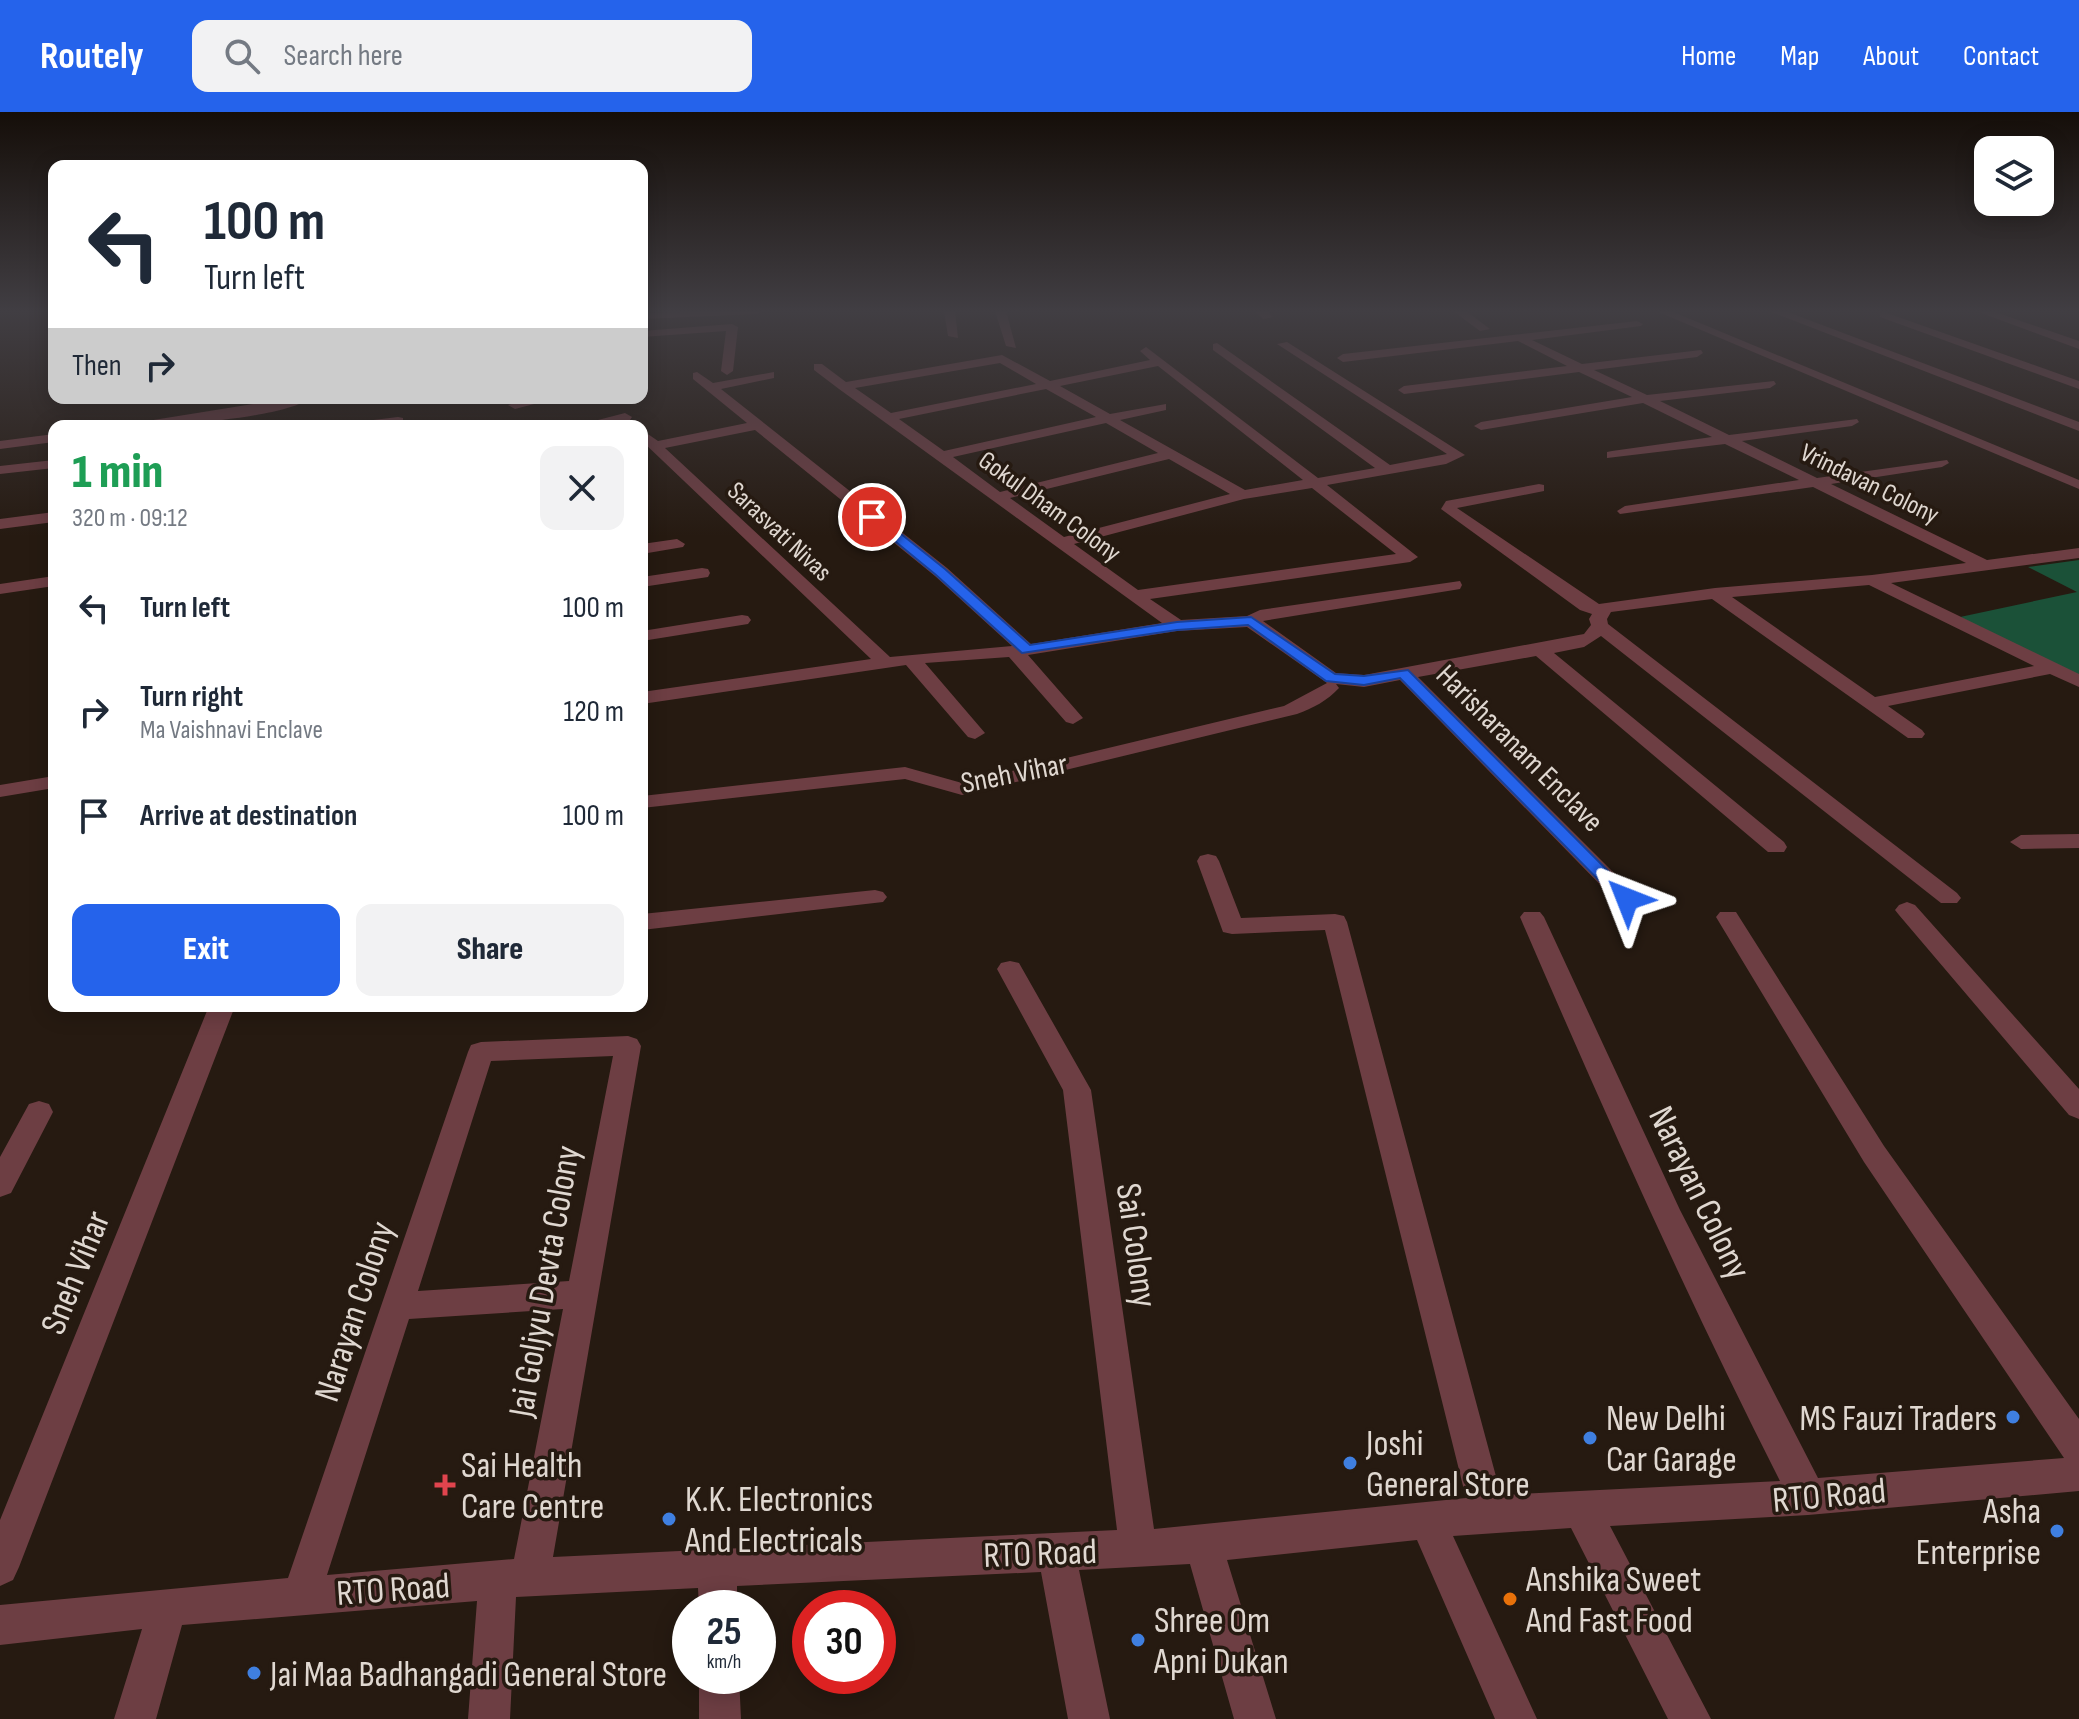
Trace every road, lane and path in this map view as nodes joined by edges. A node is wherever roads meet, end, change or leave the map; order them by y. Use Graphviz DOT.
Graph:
graph roads {
  1 [pos="716,386"];
  2 [pos="843,386"];
  3 [pos="1049,386"];
  4 [pos="1191,386"];
  5 [pos="1271,386"];
  6 [pos="1349,386"];
  7 [pos="1433,386"];
  8 [pos="1620,386"];
  9 [pos="1754,386"];
  10 [pos="1841,386"];
  11 [pos="1971,386"];
  12 [pos="711,387"];
  13 [pos="1404,390"];
  14 [pos="1646,399"];
  15 [pos="283,404"];
  16 [pos="520,404"];
  17 [pos="515,405"];
  18 [pos="1161,407"];
  19 [pos="887,418"];
  20 [pos="1108,419"];
  21 [pos="182,420"];
  22 [pos="1852,422"];
  23 [pos="758,425"];
  24 [pos="1481,426"];
  25 [pos="2079,427"];
  26 [pos="48,439"];
  27 [pos="1725,439"];
  28 [pos="648,440"];
  29 [pos="0,445"];
  30 [pos="1171,454"];
  31 [pos="1612,455"];
  32 [pos="940,456"];
  33 [pos="1942,463"];
  34 [pos="48,465"];
  35 [pos="0,470"];
  36 [pos="1387,470"];
  37 [pos="1812,482"];
  38 [pos="1316,483"];
  39 [pos="2079,485"];
  40 [pos="1539,488"];
  41 [pos="1243,495"];
  42 [pos="997,497"];
  43 [pos="1625,511"];
  44 [pos="48,518"];
  45 [pos="0,524"];
  46 [pos="1060,543"];
  47 [pos="677,544"];
  48 [pos="648,548"];
  49 [pos="2079,553"];
  50 [pos="1986,566"];
  51 [pos="702,573"];
  52 [pos="1872,580"];
  53 [pos="648,581"];
  54 [pos="48,582"];
  55 [pos="1454,585"];
  56 [pos="0,589"];
  57 [pos="1715,593"];
  58 [pos="1133,596"];
  59 [pos="1600,618"];
  60 [pos="742,620"];
  61 [pos="1251,621"];
  62 [pos="1177,626"];
  63 [pos="648,635"];
  64 [pos="1020,650"];
  65 [pos="1541,651"];
  66 [pos="911,659"];
  67 [pos="886,663"];
  68 [pos="2054,668"];
  69 [pos="1403,673"];
  70 [pos="2079,681"];
  71 [pos="1329,688"];
  72 [pos="648,697"];
  73 [pos="1871,703"];
  74 [pos="1073,718"];
  75 [pos="975,733"];
  76 [pos="1915,734"];
  77 [pos="48,783"];
  78 [pos="0,791"];
  79 [pos="648,801"];
  80 [pos="2079,841"];
  81 [pos="2021,842"];
  82 [pos="1776,847"];
  83 [pos="1208,861"];
  84 [pos="875,897"];
  85 [pos="1949,898"];
  86 [pos="1627,899"];
  87 [pos="1907,910"];
  88 [pos="1532,917"];
  89 [pos="1728,917"];
  90 [pos="648,921"];
  91 [pos="1010,969"];
  92 [pos="220,1012"];
  93 [pos="628,1046"];
  94 [pos="2079,1108"];
  95 [pos="39,1112"];
  96 [pos="0,1185"];
  97 [pos="581,1294"];
  98 [pos="397,1306"];
  99 [pos="2079,1449"];
  100 [pos="2079,1474"];
  101 [pos="1808,1497"];
  102 [pos="1582,1510"];
  103 [pos="1488,1514"];
  104 [pos="1428,1522"];
  105 [pos="1203,1544"];
  106 [pos="1138,1548"];
  107 [pos="1056,1551"];
  108 [pos="717,1566"];
  109 [pos="0,1567"];
  110 [pos="514,1578"];
  111 [pos="718,1590"];
  112 [pos="301,1595"];
  113 [pos="168,1607"];
  114 [pos="0,1625"];
  115 [pos="719,1694"];
  116 [pos="135,1719"];
  117 [pos="489,1719"];
  118 [pos="720,1719"];
  119 [pos="1089,1719"];
  120 [pos="1255,1719"];
  121 [pos="1516,1719"];
  122 [pos="1690,1719"];
  1 -- 12 [label="street"];
  2 -- 19 [label="street, Gokul Dham Colony"];
  3 -- 19 [label="street"];
  3 -- 20 [label="street"];
  4 -- 38 [label="street"];
  5 -- 36 [label="street"];
  6 -- 36 [label="street"];
  7 -- 13 [label="street"];
  8 -- 14 [label="street, Vrindavan Colony"];
  9 -- 14 [label="street"];
  10 -- 39 [label="street"];
  11 -- 25 [label="street"];
  12 -- 23 [label="street"];
  14 -- 24 [label="street"];
  14 -- 27 [label="street, Vrindavan Colony"];
  15 -- 21 [label="street"];
  16 -- 17 [label="street"];
  18 -- 20 [label="street"];
  19 -- 32 [label="street, Gokul Dham Colony"];
  20 -- 30 [label="street"];
  20 -- 32 [label="street"];
  22 -- 27 [label="street"];
  23 -- 28 [label="street"];
  23 -- 64 [label="street"];
  26 -- 29 [label="street"];
  27 -- 31 [label="street"];
  27 -- 37 [label="street, Vrindavan Colony"];
  28 -- 67 [label="street, Sarasvati Nivas"];
  30 -- 41 [label="street"];
  30 -- 42 [label="street"];
  32 -- 42 [label="street, Gokul Dham Colony"];
  33 -- 37 [label="street"];
  34 -- 35 [label="street"];
  36 -- 38 [label="street"];
  37 -- 43 [label="street"];
  37 -- 50 [label="street, Vrindavan Colony"];
  38 -- 41 [label="street"];
  38 -- 58 [label="street"];
  40 -- 59 [label="street"];
  41 -- 46 [label="street"];
  42 -- 46 [label="street, Gokul Dham Colony"];
  44 -- 45 [label="street"];
  46 -- 58 [label="street, Gokul Dham Colony"];
  47 -- 48 [label="street"];
  49 -- 50 [label="street"];
  50 -- 52 [label="street"];
  51 -- 53 [label="street"];
  52 -- 57 [label="street"];
  52 -- 68 [label="street"];
  54 -- 56 [label="street"];
  55 -- 61 [label="street"];
  57 -- 59 [label="street"];
  57 -- 73 [label="street"];
  58 -- 62 [label="street, Gokul Dham Colony"];
  59 -- 65 [label="street"];
  59 -- 85 [label="street"];
  60 -- 63 [label="street"];
  61 -- 62 [label="street"];
  61 -- 69 [label="street"];
  62 -- 64 [label="street"];
  64 -- 66 [label="street"];
  64 -- 74 [label="street"];
  65 -- 69 [label="street"];
  65 -- 82 [label="street"];
  66 -- 67 [label="street"];
  66 -- 75 [label="street"];
  67 -- 72 [label="street"];
  68 -- 70 [label="street"];
  68 -- 73 [label="street"];
  69 -- 86 [label="street, Harisharanam Enclave"];
  71 -- 79 [label="street, Sneh Vihar"];
  73 -- 76 [label="street"];
  77 -- 78 [label="street"];
  80 -- 81 [label="street"];
  83 -- 103 [label="street"];
  84 -- 90 [label="street"];
  87 -- 94 [label="street"];
  88 -- 101 [label="street, Narayan Colony"];
  89 -- 99 [label="street"];
  91 -- 106 [label="street, Sai Colony"];
  92 -- 109 [label="street, Sneh Vihar"];
  93 -- 97 [label="street, Jai Goljyu Devta Colony"];
  93 -- 98 [label="street, Narayan Colony"];
  95 -- 96 [label="street"];
  97 -- 98 [label="street"];
  97 -- 110 [label="street, Jai Goljyu Devta Colony"];
  98 -- 112 [label="street, Narayan Colony"];
  100 -- 101 [label="street, RTO Road"];
  101 -- 102 [label="street, RTO Road"];
  102 -- 103 [label="street, RTO Road"];
  102 -- 122 [label="street"];
  103 -- 104 [label="street, RTO Road"];
  104 -- 105 [label="street, RTO Road"];
  104 -- 121 [label="street"];
  105 -- 106 [label="street, RTO Road"];
  105 -- 120 [label="street"];
  106 -- 107 [label="street, RTO Road"];
  107 -- 108 [label="street, RTO Road"];
  107 -- 119 [label="street"];
  108 -- 110 [label="street, RTO Road"];
  108 -- 111 [label="street"];
  110 -- 112 [label="street, RTO Road"];
  110 -- 117 [label="street, Jai Goljyu Devta Colony"];
  112 -- 113 [label="street, RTO Road"];
  113 -- 114 [label="street, RTO Road"];
  113 -- 116 [label="street"];
  115 -- 118 [label="street"];
}
